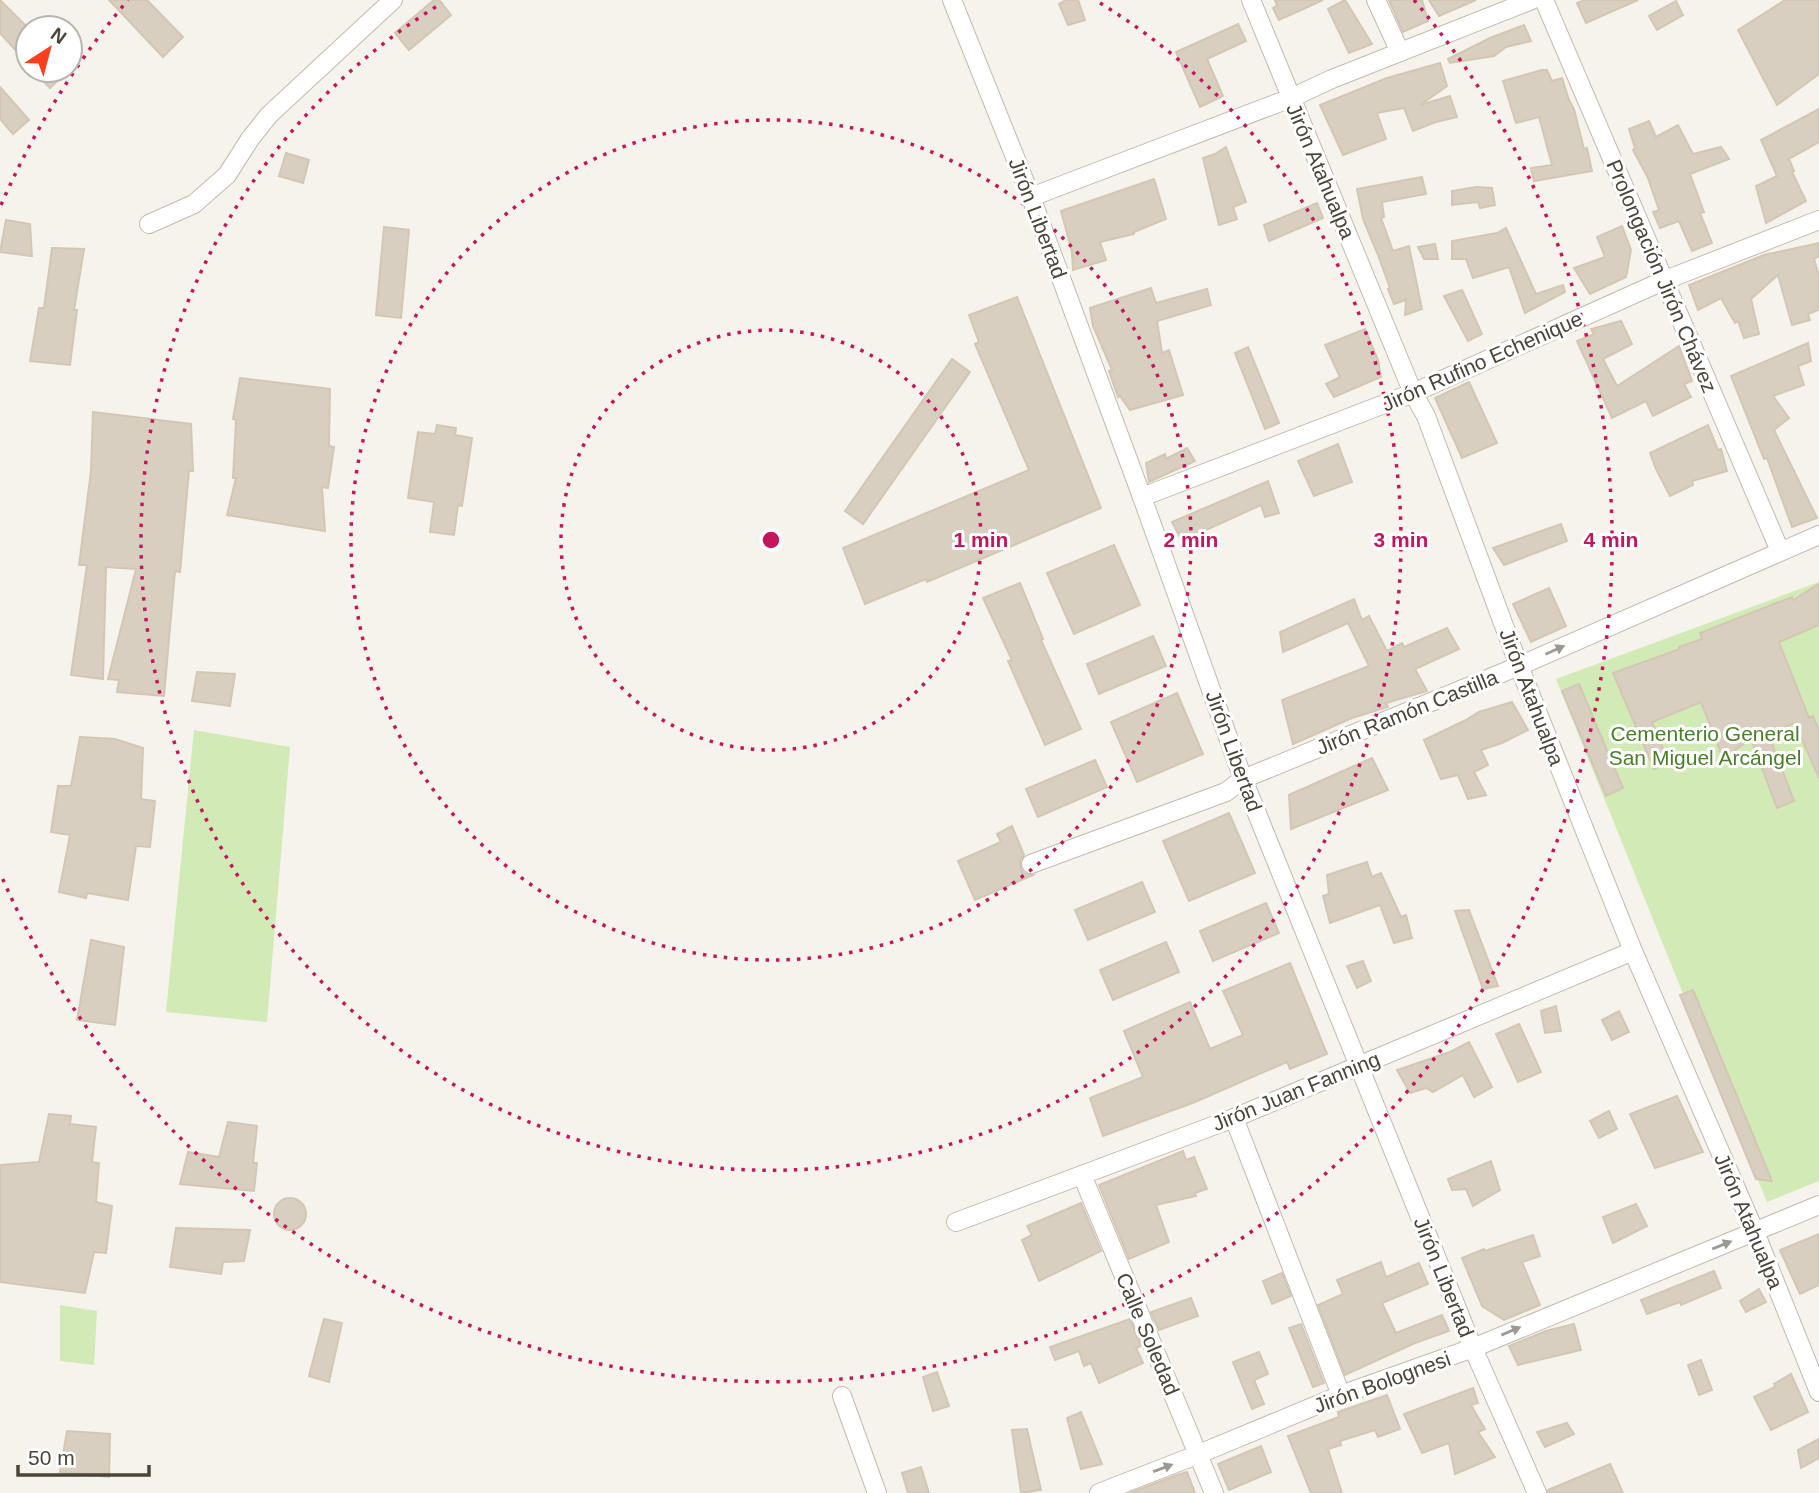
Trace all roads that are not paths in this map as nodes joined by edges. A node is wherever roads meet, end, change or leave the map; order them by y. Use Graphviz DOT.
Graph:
graph roads {
  1 [pos="393,0"];
  2 [pos="952,0"];
  3 [pos="1251,0"];
  4 [pos="1376,0"];
  5 [pos="1532,0"];
  6 [pos="1544,0"];
  7 [pos="1400,52"];
  8 [pos="1291,98"];
  9 [pos="1031,197"];
  10 [pos="1819,220"];
  11 [pos="149,224"];
  12 [pos="1663,281"];
  13 [pos="1413,393"];
  14 [pos="1142,497"];
  15 [pos="1819,535"];
  16 [pos="1780,551"];
  17 [pos="1518,666"];
  18 [pos="1243,779"];
  19 [pos="1031,864"];
  20 [pos="1633,951"];
  21 [pos="1358,1066"];
  22 [pos="1234,1118"];
  23 [pos="1082,1175"];
  24 [pos="1819,1205"];
  25 [pos="956,1222"];
  26 [pos="1755,1232"];
  27 [pos="1473,1348"];
  28 [pos="1819,1392"];
  29 [pos="1341,1395"];
  30 [pos="842,1396"];
  31 [pos="1199,1454"];
  32 [pos="877,1493"];
  33 [pos="1099,1493"];
  34 [pos="1214,1493"];
  35 [pos="1536,1493"];
  1 -- 11 [label="street"];
  2 -- 9 [label="street, Jirón Libertad"];
  3 -- 8 [label="street, Jirón Atahualpa"];
  4 -- 7 [label="street"];
  5 -- 7 [label="street"];
  6 -- 12 [label="street, Prolongación Jirón Chávez"];
  7 -- 8 [label="street"];
  8 -- 9 [label="street"];
  8 -- 13 [label="street, Jirón Atahualpa"];
  9 -- 14 [label="street, Jirón Libertad"];
  10 -- 12 [label="street, Jirón Rufino Echenique"];
  12 -- 13 [label="street, Jirón Rufino Echenique"];
  12 -- 16 [label="street, Prolongación Jirón Chávez"];
  13 -- 14 [label="street, Jirón Rufino Echenique"];
  13 -- 17 [label="street, Jirón Atahualpa"];
  14 -- 18 [label="street, Jirón Libertad"];
  15 -- 16 [label="street, Jirón Ramón Castilla"];
  17 -- 16 [label="street, Jirón Ramón Castilla, one-way"];
  17 -- 18 [label="street, Jirón Ramón Castilla"];
  17 -- 20 [label="street, Jirón Atahualpa"];
  18 -- 19 [label="street, Jirón Ramón Castilla"];
  18 -- 21 [label="street, Jirón Libertad"];
  20 -- 21 [label="street, Jirón Juan Fanning"];
  20 -- 26 [label="street, Jirón Atahualpa"];
  21 -- 22 [label="street, Jirón Juan Fanning"];
  21 -- 27 [label="street, Jirón Libertad"];
  22 -- 23 [label="street, Jirón Juan Fanning"];
  22 -- 29 [label="street"];
  23 -- 25 [label="street, Jirón Juan Fanning"];
  23 -- 31 [label="street, Calle Soledad"];
  24 -- 26 [label="street, Jirón Bolognesi"];
  27 -- 26 [label="street, Jirón Bolognesi, one-way"];
  26 -- 28 [label="street, Jirón Atahualpa"];
  27 -- 29 [label="street, Jirón Bolognesi"];
  27 -- 35 [label="street, Jirón Libertad"];
  29 -- 31 [label="street, Jirón Bolognesi"];
  30 -- 32 [label="street"];
  33 -- 31 [label="street, Jirón Bolognesi, one-way"];
  31 -- 34 [label="street, Calle Soledad"];
}
